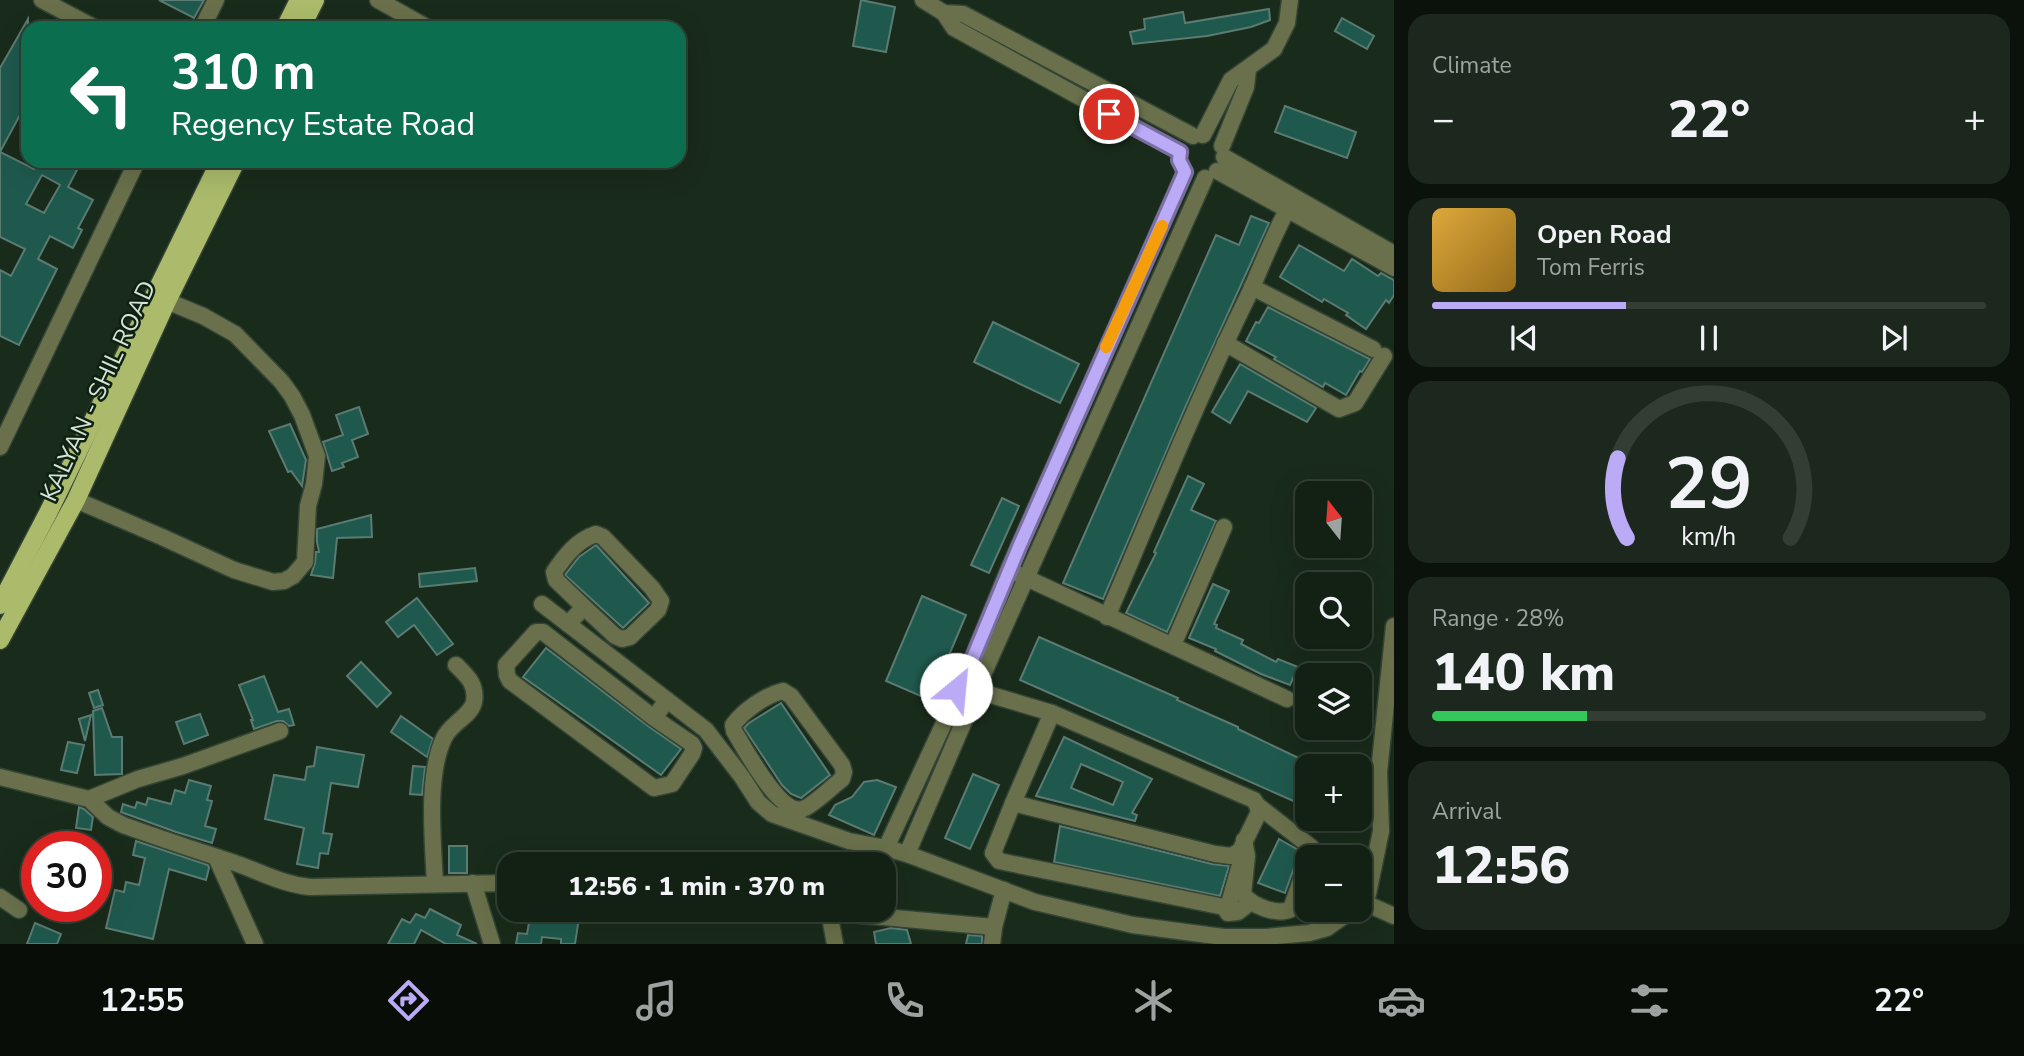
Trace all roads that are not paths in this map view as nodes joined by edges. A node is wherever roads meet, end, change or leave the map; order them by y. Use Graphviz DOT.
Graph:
graph roads {
  1 [pos="42,0"];
  2 [pos="216,0"];
  3 [pos="299,0"];
  4 [pos="315,0"];
  5 [pos="378,0"];
  6 [pos="923,0"];
  7 [pos="1290,0"];
  8 [pos="944,13"];
  9 [pos="82,21"];
  10 [pos="206,21"];
  11 [pos="288,21"];
  12 [pos="304,21"];
  13 [pos="416,21"];
  14 [pos="1248,69"];
  15 [pos="1096,85"];
  16 [pos="1085,101"];
  17 [pos="1198,135"];
  18 [pos="1180,152"];
  19 [pos="1217,163"];
  20 [pos="134,168"];
  21 [pos="217,168"];
  22 [pos="233,168"];
  23 [pos="1185,172"];
  24 [pos="1291,204"];
  25 [pos="1394,254"];
  26 [pos="1394,268"];
  27 [pos="1252,287"];
  28 [pos="167,301"];
  29 [pos="1225,343"];
  30 [pos="1098,365"];
  31 [pos="1117,374"];
  32 [pos="2,439"];
  33 [pos="76,500"];
  34 [pos="1224,527"];
  35 [pos="1008,570"];
  36 [pos="1028,578"];
  37 [pos="542,604"];
  38 [pos="0,605"];
  39 [pos="584,607"];
  40 [pos="1107,617"];
  41 [pos="568,624"];
  42 [pos="1394,626"];
  43 [pos="0,640"];
  44 [pos="1173,645"];
  45 [pos="1393,652"];
  46 [pos="456,665"];
  47 [pos="976,685"];
  48 [pos="958,693"];
  49 [pos="1287,699"];
  50 [pos="667,700"];
  51 [pos="1052,713"];
  52 [pos="654,718"];
  53 [pos="280,732"];
  54 [pos="757,767"];
  55 [pos="0,777"];
  56 [pos="742,777"];
  57 [pos="89,799"];
  58 [pos="1013,803"];
  59 [pos="1257,805"];
  60 [pos="1244,840"];
  61 [pos="1308,845"];
  62 [pos="886,848"];
  63 [pos="907,854"];
  64 [pos="1231,856"];
  65 [pos="216,857"];
  66 [pos="1372,875"];
  67 [pos="435,883"];
  68 [pos="473,883"];
  69 [pos="497,883"];
  70 [pos="1004,890"];
  71 [pos="0,897"];
  72 [pos="1295,898"];
  73 [pos="1251,902"];
  74 [pos="1224,907"];
  75 [pos="1372,909"];
  76 [pos="19,910"];
  77 [pos="1394,916"];
  78 [pos="896,918"];
  79 [pos="831,922"];
  80 [pos="1340,922"];
  81 [pos="994,927"];
  82 [pos="1326,936"];
  83 [pos="255,944"];
  84 [pos="492,944"];
  85 [pos="835,944"];
  86 [pos="992,944"];
  1 -- 9 [label="street"];
  2 -- 10 [label="street"];
  3 -- 11 [label="main road"];
  4 -- 12 [label="main road"];
  5 -- 13 [label="street"];
  6 -- 8 [label="street"];
  7 -- 14 [label="street"];
  8 -- 15 [label="street"];
  8 -- 16 [label="street"];
  14 -- 17 [label="street"];
  14 -- 19 [label="street"];
  15 -- 16 [label="street"];
  15 -- 17 [label="street"];
  16 -- 18 [label="street"];
  17 -- 18 [label="street"];
  17 -- 19 [label="street"];
  18 -- 23 [label="street"];
  19 -- 23 [label="street"];
  19 -- 24 [label="street"];
  19 -- 31 [label="street"];
  20 -- 32 [label="street"];
  21 -- 38 [label="main road, KALYAN - SHIL ROAD"];
  22 -- 28 [label="main road, KALYAN - SHIL ROAD"];
  23 -- 30 [label="street"];
  24 -- 25 [label="street"];
  24 -- 26 [label="street"];
  24 -- 27 [label="street"];
  27 -- 29 [label="street"];
  27 -- 29 [label="street"];
  28 -- 33 [label="main road, KALYAN - SHIL ROAD"];
  28 -- 33 [label="street"];
  29 -- 40 [label="street"];
  30 -- 31 [label="street"];
  30 -- 35 [label="street"];
  31 -- 36 [label="street"];
  33 -- 43 [label="main road, KALYAN - SHIL ROAD"];
  34 -- 44 [label="street"];
  35 -- 36 [label="street"];
  35 -- 47 [label="street"];
  36 -- 40 [label="street"];
  36 -- 47 [label="street"];
  37 -- 41 [label="street"];
  39 -- 39 [label="street"];
  39 -- 41 [label="street"];
  40 -- 44 [label="street"];
  41 -- 50 [label="street"];
  42 -- 45 [label="street"];
  44 -- 49 [label="street"];
  45 -- 66 [label="street"];
  46 -- 67 [label="street"];
  47 -- 48 [label="street"];
  47 -- 48 [label="street"];
  47 -- 51 [label="street"];
  47 -- 63 [label="street"];
  48 -- 62 [label="street"];
  50 -- 52 [label="street"];
  50 -- 56 [label="street"];
  51 -- 58 [label="street"];
  51 -- 59 [label="street"];
  52 -- 52 [label="street"];
  53 -- 57 [label="street"];
  54 -- 54 [label="street"];
  54 -- 56 [label="street"];
  55 -- 57 [label="street"];
  56 -- 62 [label="street"];
  57 -- 65 [label="street"];
  58 -- 64 [label="street"];
  58 -- 74 [label="street"];
  59 -- 60 [label="street"];
  59 -- 61 [label="street"];
  60 -- 64 [label="street"];
  60 -- 73 [label="street"];
  62 -- 63 [label="street"];
  63 -- 70 [label="street"];
  64 -- 74 [label="street"];
  65 -- 67 [label="street"];
  65 -- 83 [label="street"];
  67 -- 68 [label="street"];
  68 -- 69 [label="street"];
  68 -- 84 [label="street"];
  70 -- 81 [label="street"];
  70 -- 82 [label="street"];
  71 -- 76 [label="street"];
  72 -- 73 [label="street"];
  73 -- 74 [label="street"];
  75 -- 77 [label="street"];
  78 -- 81 [label="street"];
  79 -- 85 [label="street"];
  80 -- 82 [label="street"];
  81 -- 86 [label="street"];
}
